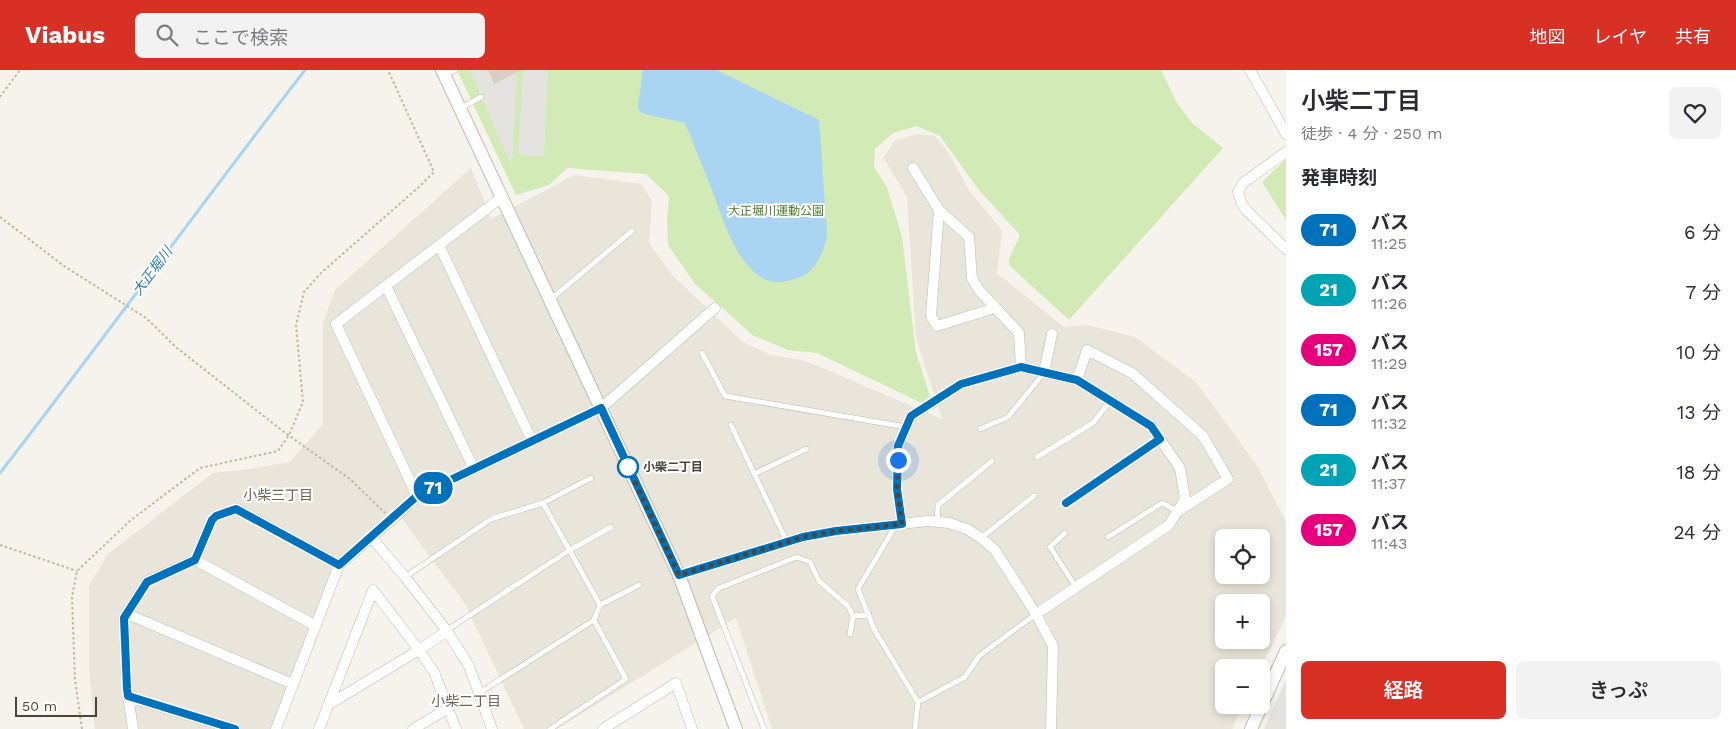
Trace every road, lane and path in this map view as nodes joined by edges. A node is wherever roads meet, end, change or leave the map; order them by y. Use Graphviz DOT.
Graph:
graph roads {
  1 [pos="20,70"];
  2 [pos="388,70"];
  3 [pos="1250,70"];
  4 [pos="447,72"];
  5 [pos="0,97"];
  6 [pos="481,97"];
  7 [pos="460,109"];
  8 [pos="1286,134"];
  9 [pos="1286,152"];
  10 [pos="913,168"];
  11 [pos="502,197"];
  12 [pos="939,210"];
  13 [pos="0,218"];
  14 [pos="632,231"];
  15 [pos="439,245"];
  16 [pos="1286,249"];
  17 [pos="386,286"];
  18 [pos="550,300"];
  19 [pos="715,308"];
  20 [pos="995,308"];
  21 [pos="1052,334"];
  22 [pos="702,353"];
  23 [pos="1021,367"];
  24 [pos="1044,372"];
  25 [pos="1077,380"];
  26 [pos="1110,401"];
  27 [pos="601,408"];
  28 [pos="731,426"];
  29 [pos="907,427"];
  30 [pos="980,429"];
  31 [pos="290,435"];
  32 [pos="1160,439"];
  33 [pos="532,441"];
  34 [pos="806,449"];
  35 [pos="1037,457"];
  36 [pos="992,461"];
  37 [pos="474,469"];
  38 [pos="754,474"];
  39 [pos="591,478"];
  40 [pos="417,496"];
  41 [pos="1034,496"];
  42 [pos="543,503"];
  43 [pos="1066,503"];
  44 [pos="1177,512"];
  45 [pos="392,520"];
  46 [pos="937,522"];
  47 [pos="899,524"];
  48 [pos="611,527"];
  49 [pos="1065,533"];
  50 [pos="371,537"];
  51 [pos="1108,537"];
  52 [pos="981,538"];
  53 [pos="787,542"];
  54 [pos="0,544"];
  55 [pos="570,550"];
  56 [pos="195,560"];
  57 [pos="339,565"];
  58 [pos="77,571"];
  59 [pos="679,575"];
  60 [pos="405,577"];
  61 [pos="639,585"];
  62 [pos="1076,587"];
  63 [pos="600,605"];
  64 [pos="127,614"];
  65 [pos="1036,614"];
  66 [pos="869,615"];
  67 [pos="853,616"];
  68 [pos="594,620"];
  69 [pos="316,626"];
  70 [pos="446,631"];
  71 [pos="850,634"];
  72 [pos="419,650"];
  73 [pos="1286,651"];
  74 [pos="293,684"];
  75 [pos="479,693"];
  76 [pos="128,696"];
  77 [pos="918,702"];
  78 [pos="328,705"];
  79 [pos="448,708"];
  80 [pos="82,729"];
  81 [pos="133,729"];
  82 [pos="235,729"];
  83 [pos="276,729"];
  84 [pos="318,729"];
  85 [pos="412,729"];
  86 [pos="456,729"];
  87 [pos="492,729"];
  88 [pos="550,729"];
  89 [pos="602,729"];
  90 [pos="692,729"];
  91 [pos="736,729"];
  92 [pos="764,729"];
  93 [pos="916,729"];
  94 [pos="1051,729"];
  95 [pos="1251,729"];
  1 -- 5 [label="path"];
  2 -- 31 [label="path"];
  3 -- 8 [label="street"];
  4 -- 7 [label="street"];
  6 -- 7 [label="lane"];
  7 -- 11 [label="street"];
  9 -- 16 [label="street"];
  10 -- 12 [label="street"];
  11 -- 15 [label="street"];
  11 -- 18 [label="street"];
  12 -- 20 [label="street"];
  12 -- 20 [label="street"];
  13 -- 31 [label="path"];
  14 -- 18 [label="lane"];
  15 -- 17 [label="street"];
  15 -- 33 [label="street"];
  17 -- 37 [label="street"];
  17 -- 40 [label="street"];
  18 -- 27 [label="street"];
  19 -- 27 [label="street"];
  20 -- 23 [label="street"];
  21 -- 24 [label="street"];
  22 -- 29 [label="lane"];
  23 -- 24 [label="street"];
  23 -- 29 [label="street"];
  24 -- 25 [label="street"];
  24 -- 30 [label="lane"];
  25 -- 26 [label="street"];
  25 -- 44 [label="street"];
  26 -- 32 [label="street"];
  26 -- 35 [label="lane"];
  27 -- 33 [label="street"];
  27 -- 59 [label="street"];
  28 -- 38 [label="lane"];
  29 -- 47 [label="street"];
  31 -- 45 [label="path"];
  31 -- 58 [label="path"];
  32 -- 43 [label="lane"];
  32 -- 44 [label="street"];
  33 -- 37 [label="street"];
  34 -- 38 [label="lane"];
  36 -- 46 [label="lane"];
  37 -- 40 [label="street"];
  38 -- 53 [label="lane"];
  39 -- 42 [label="lane"];
  40 -- 45 [label="street"];
  41 -- 52 [label="lane"];
  42 -- 55 [label="lane"];
  42 -- 60 [label="lane"];
  44 -- 51 [label="lane"];
  44 -- 62 [label="street"];
  45 -- 50 [label="street"];
  46 -- 47 [label="street"];
  46 -- 52 [label="street"];
  47 -- 53 [label="street"];
  47 -- 66 [label="lane"];
  48 -- 55 [label="lane"];
  49 -- 62 [label="lane"];
  50 -- 57 [label="street"];
  50 -- 60 [label="street"];
  52 -- 65 [label="street"];
  53 -- 59 [label="street"];
  54 -- 58 [label="path"];
  55 -- 63 [label="lane"];
  55 -- 70 [label="lane"];
  56 -- 57 [label="street"];
  56 -- 64 [label="street"];
  56 -- 69 [label="street"];
  57 -- 69 [label="street"];
  58 -- 80 [label="path"];
  59 -- 91 [label="street"];
  60 -- 70 [label="street"];
  61 -- 63 [label="lane"];
  62 -- 65 [label="street"];
  63 -- 68 [label="lane"];
  64 -- 74 [label="street"];
  64 -- 76 [label="street"];
  65 -- 77 [label="lane"];
  65 -- 94 [label="street"];
  66 -- 67 [label="lane"];
  66 -- 77 [label="lane"];
  67 -- 71 [label="lane"];
  67 -- 92 [label="lane"];
  68 -- 75 [label="lane"];
  68 -- 88 [label="lane"];
  69 -- 74 [label="street"];
  70 -- 72 [label="street"];
  70 -- 75 [label="street"];
  72 -- 78 [label="street"];
  72 -- 78 [label="street"];
  72 -- 79 [label="street"];
  73 -- 95 [label="street"];
  74 -- 83 [label="street"];
  75 -- 87 [label="street"];
  76 -- 81 [label="street"];
  76 -- 82 [label="street"];
  77 -- 93 [label="lane"];
  78 -- 84 [label="street"];
  79 -- 85 [label="street"];
  79 -- 86 [label="street"];
  89 -- 90 [label="street"];
}
